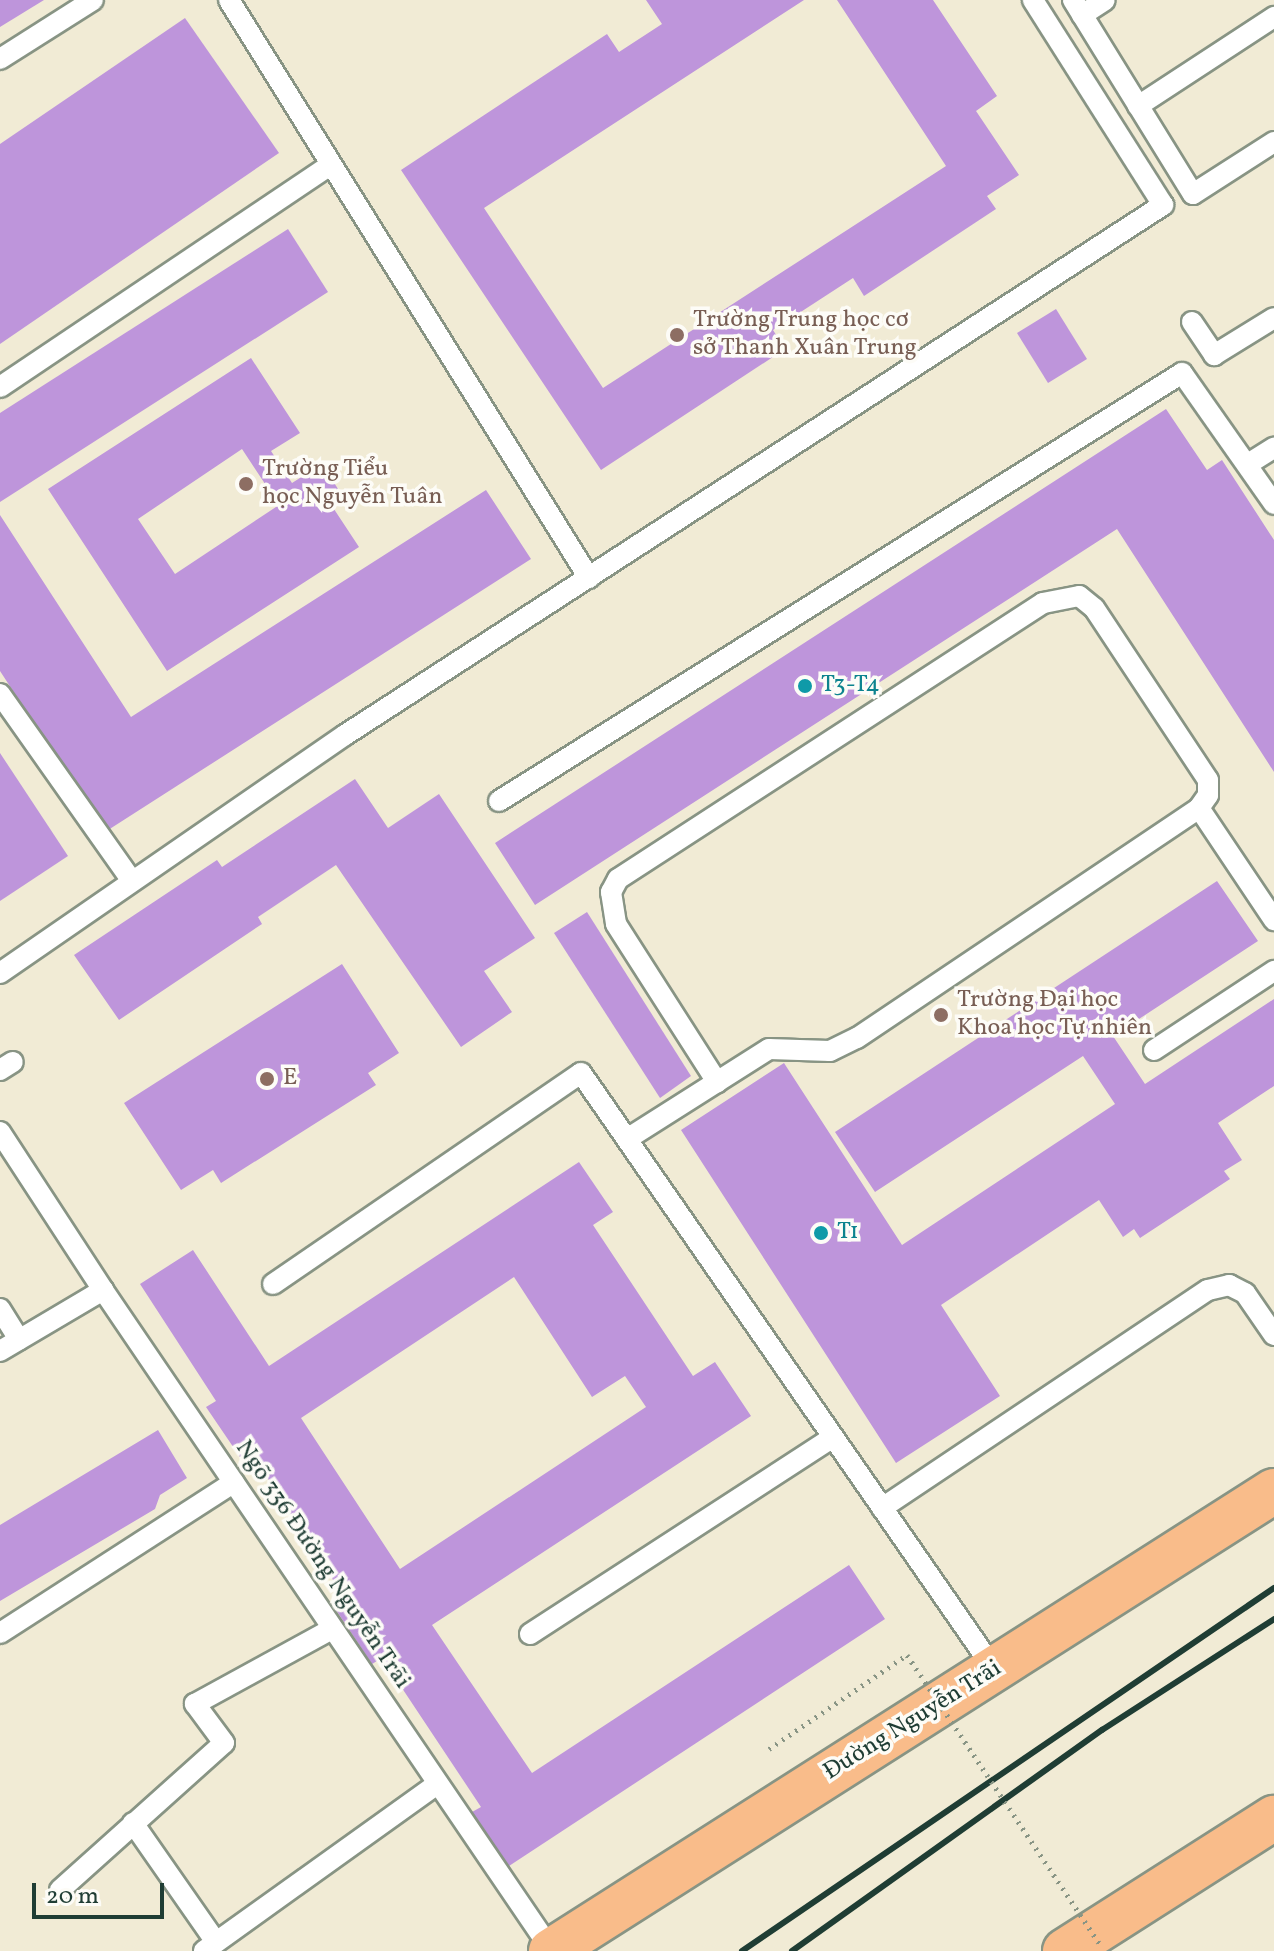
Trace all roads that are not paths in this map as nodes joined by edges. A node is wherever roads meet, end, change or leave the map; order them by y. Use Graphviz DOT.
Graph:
graph roads {
  1 [pos="93,0"];
  2 [pos="229,0"];
  3 [pos="1033,0"];
  4 [pos="1105,0"];
  5 [pos="1077,8"];
  6 [pos="1274,17"];
  7 [pos="0,59"];
  8 [pos="1138,106"];
  9 [pos="1274,142"];
  10 [pos="329,166"];
  11 [pos="1274,318"];
  12 [pos="1192,322"];
  13 [pos="1,383"];
  14 [pos="1274,448"];
  15 [pos="1248,464"];
  16 [pos="1274,504"];
  17 [pos="589,578"];
  18 [pos="0,694"];
  19 [pos="499,801"];
  20 [pos="1199,808"];
  21 [pos="131,880"];
  22 [pos="1274,920"];
  23 [pos="1274,971"];
  24 [pos="0,973"];
  25 [pos="1154,1050"];
  26 [pos="717,1082"];
  27 [pos="0,1132"];
  28 [pos="627,1139"];
  29 [pos="273,1284"];
  30 [pos="103,1290"];
  31 [pos="0,1309"];
  32 [pos="1274,1335"];
  33 [pos="19,1339"];
  34 [pos="0,1351"];
  35 [pos="833,1437"];
  36 [pos="234,1482"];
  37 [pos="1274,1491"];
  38 [pos="882,1508"];
  39 [pos="332,1629"];
  40 [pos="0,1633"];
  41 [pos="530,1634"];
  42 [pos="994,1669"];
  43 [pos="437,1784"];
  44 [pos="1274,1818"];
  45 [pos="133,1823"];
  46 [pos="60,1890"];
  47 [pos="210,1946"];
  48 [pos="1083,1948"];
  49 [pos="552,1951"];
  1 -- 7 [label="lane"];
  2 -- 10 [label="lane"];
  3 -- 17 [label="lane"];
  4 -- 5 [label="lane"];
  5 -- 8 [label="lane"];
  6 -- 8 [label="lane"];
  8 -- 9 [label="lane"];
  10 -- 13 [label="lane"];
  10 -- 17 [label="lane"];
  11 -- 12 [label="lane"];
  14 -- 15 [label="lane"];
  15 -- 16 [label="lane"];
  15 -- 19 [label="lane"];
  17 -- 21 [label="lane"];
  18 -- 21 [label="lane"];
  20 -- 22 [label="lane"];
  20 -- 26 [label="lane"];
  20 -- 26 [label="lane"];
  21 -- 24 [label="lane"];
  23 -- 25 [label="lane"];
  26 -- 28 [label="lane"];
  27 -- 30 [label="lane, Ngõ 336 Đường Nguyễn Trãi"];
  28 -- 29 [label="lane"];
  28 -- 35 [label="lane"];
  30 -- 33 [label="lane"];
  30 -- 36 [label="lane, Ngõ 336 Đường Nguyễn Trãi"];
  31 -- 33 [label="lane"];
  32 -- 38 [label="lane"];
  33 -- 34 [label="lane"];
  35 -- 38 [label="lane"];
  35 -- 41 [label="lane"];
  36 -- 39 [label="lane, Ngõ 336 Đường Nguyễn Trãi"];
  36 -- 40 [label="lane"];
  37 -- 42 [label="main road, Đường Nguyễn Trãi"];
  38 -- 42 [label="lane"];
  39 -- 43 [label="lane, Ngõ 336 Đường Nguyễn Trãi"];
  39 -- 45 [label="lane"];
  42 -- 49 [label="main road, Đường Nguyễn Trãi"];
  43 -- 47 [label="lane"];
  43 -- 49 [label="lane, Ngõ 336 Đường Nguyễn Trãi"];
  44 -- 48 [label="main road"];
  45 -- 46 [label="lane"];
  45 -- 47 [label="lane"];
}
